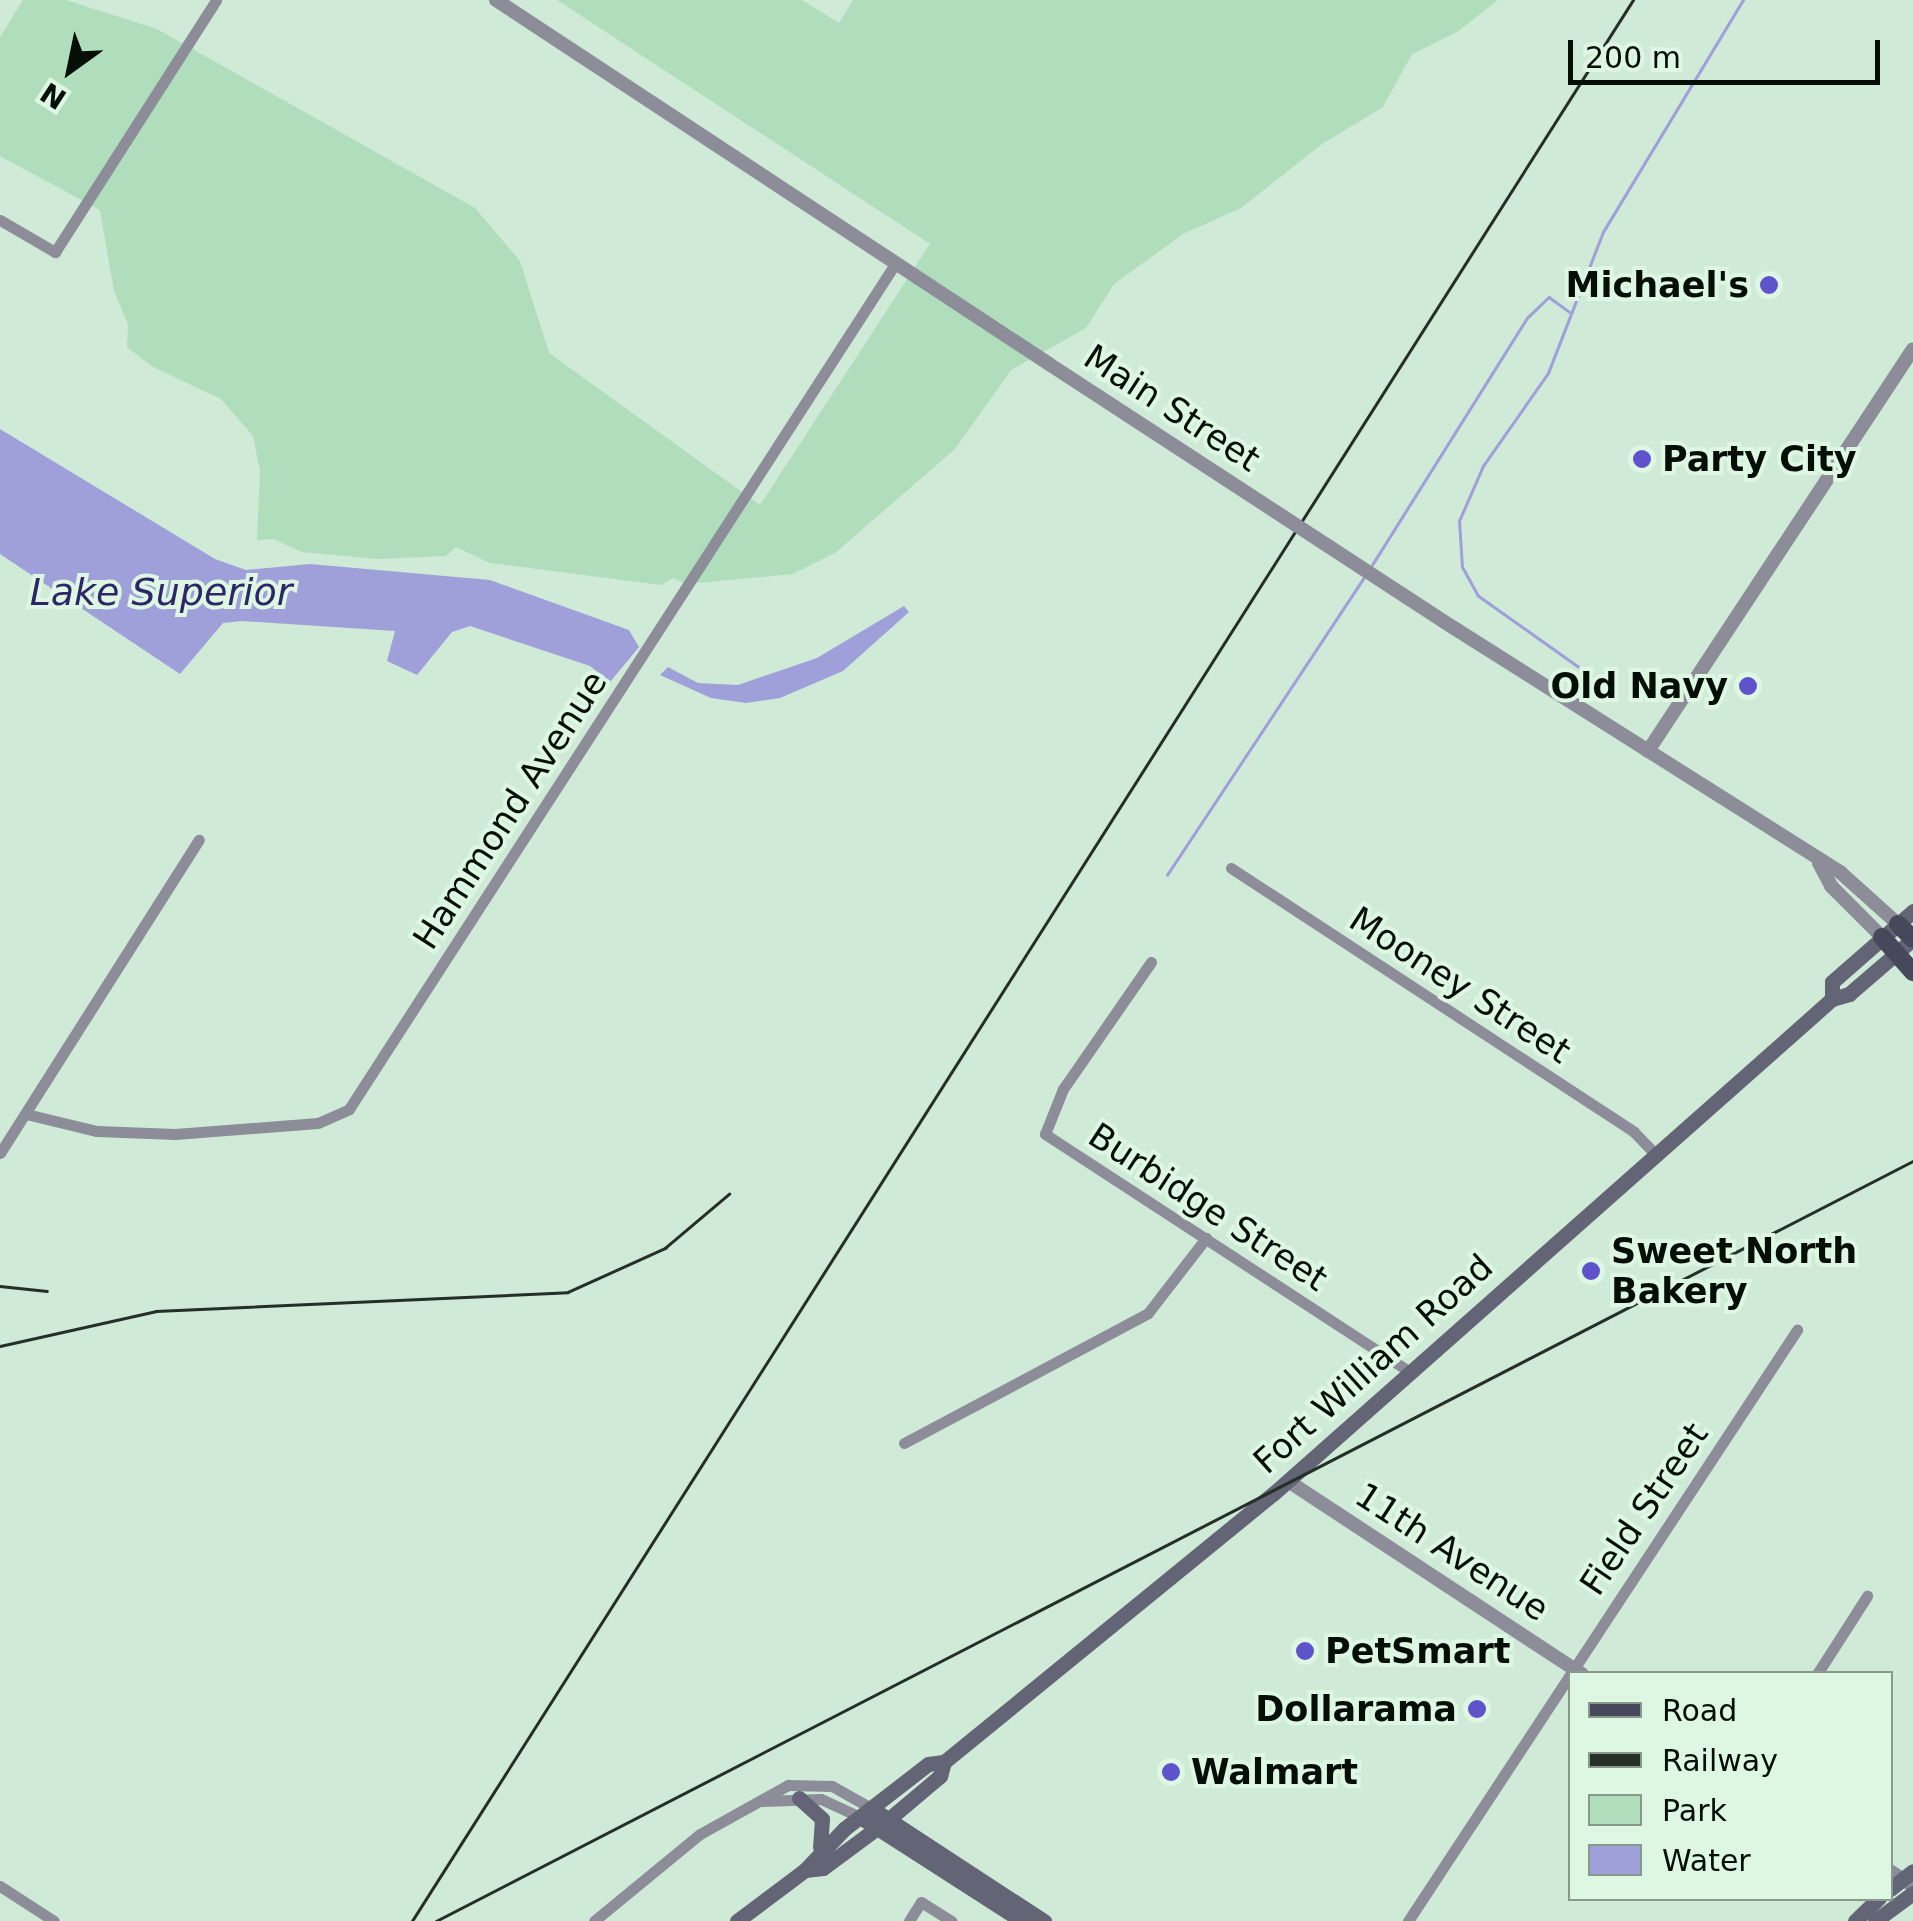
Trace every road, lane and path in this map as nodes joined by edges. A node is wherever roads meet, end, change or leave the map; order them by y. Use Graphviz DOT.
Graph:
graph roads {
  1 [pos="216,0"];
  2 [pos="496,0"];
  3 [pos="0,220"];
  4 [pos="895,264"];
  5 [pos="1913,349"];
  6 [pos="1648,751"];
  7 [pos="199,840"];
  8 [pos="1818,862"];
  9 [pos="1231,868"];
  10 [pos="1913,910"];
  11 [pos="1898,924"];
  12 [pos="1882,937"];
  13 [pos="1913,940"];
  14 [pos="1896,953"];
  15 [pos="1150,962"];
  16 [pos="1913,972"];
  17 [pos="1832,999"];
  18 [pos="26,1114"];
  19 [pos="0,1153"];
  20 [pos="1654,1153"];
  21 [pos="1206,1238"];
  22 [pos="1797,1330"];
  23 [pos="1409,1371"];
  24 [pos="904,1443"];
  25 [pos="1288,1481"];
  26 [pos="1867,1596"];
  27 [pos="1576,1670"];
  28 [pos="1820,1671"];
  29 [pos="1568,1682"];
  30 [pos="944,1762"];
  31 [pos="800,1798"];
  32 [pos="758,1802"];
  33 [pos="865,1812"];
  34 [pos="883,1823"];
  35 [pos="819,1850"];
  36 [pos="805,1870"];
  37 [pos="0,1886"];
  38 [pos="1876,1901"];
  39 [pos="54,1921"];
  40 [pos="594,1921"];
  41 [pos="737,1921"];
  42 [pos="909,1921"];
  43 [pos="952,1921"];
  44 [pos="1022,1921"];
  45 [pos="1044,1921"];
  46 [pos="1408,1921"];
  47 [pos="1855,1921"];
  1 -- 3 [label="street"];
  2 -- 4 [label="street, Main Street"];
  4 -- 6 [label="street, Main Street, bridge"];
  4 -- 18 [label="street, Hammond Avenue"];
  5 -- 6 [label="street"];
  6 -- 8 [label="street, Main Street"];
  7 -- 18 [label="street"];
  8 -- 11 [label="street, Main Street"];
  8 -- 12 [label="street, Main Street"];
  9 -- 20 [label="street, Mooney Street"];
  10 -- 11 [label="main road, Fort William Road"];
  11 -- 12 [label="main road, Fort William Road"];
  11 -- 13 [label="main road"];
  12 -- 14 [label="main road"];
  12 -- 17 [label="main road, Fort William Road"];
  13 -- 14 [label="main road, Fort William Road"];
  14 -- 16 [label="main road"];
  14 -- 17 [label="main road, Fort William Road"];
  15 -- 21 [label="street, Burbidge Street"];
  17 -- 20 [label="main road, Fort William Road"];
  18 -- 19 [label="street"];
  20 -- 23 [label="main road, Fort William Road"];
  21 -- 23 [label="street, Burbidge Street"];
  21 -- 24 [label="street"];
  22 -- 27 [label="street, Field Street"];
  23 -- 25 [label="main road, Fort William Road"];
  25 -- 27 [label="street, 11th Avenue"];
  25 -- 30 [label="main road, Fort William Road"];
  26 -- 28 [label="street"];
  29 -- 46 [label="street, Field Street"];
  30 -- 33 [label="main road, Fort William Road"];
  30 -- 34 [label="main road, Fort William Road"];
  31 -- 32 [label="street"];
  31 -- 33 [label="street"];
  31 -- 35 [label="main road"];
  32 -- 33 [label="street"];
  32 -- 40 [label="street"];
  33 -- 34 [label="main road"];
  33 -- 35 [label="main road, Fort William Road"];
  34 -- 36 [label="main road, Fort William Road"];
  34 -- 44 [label="main road"];
  34 -- 45 [label="main road"];
  35 -- 36 [label="main road, Fort William Road"];
  36 -- 41 [label="main road, Fort William Road"];
  37 -- 39 [label="street"];
  38 -- 47 [label="main road"];
  42 -- 43 [label="street"];
}
